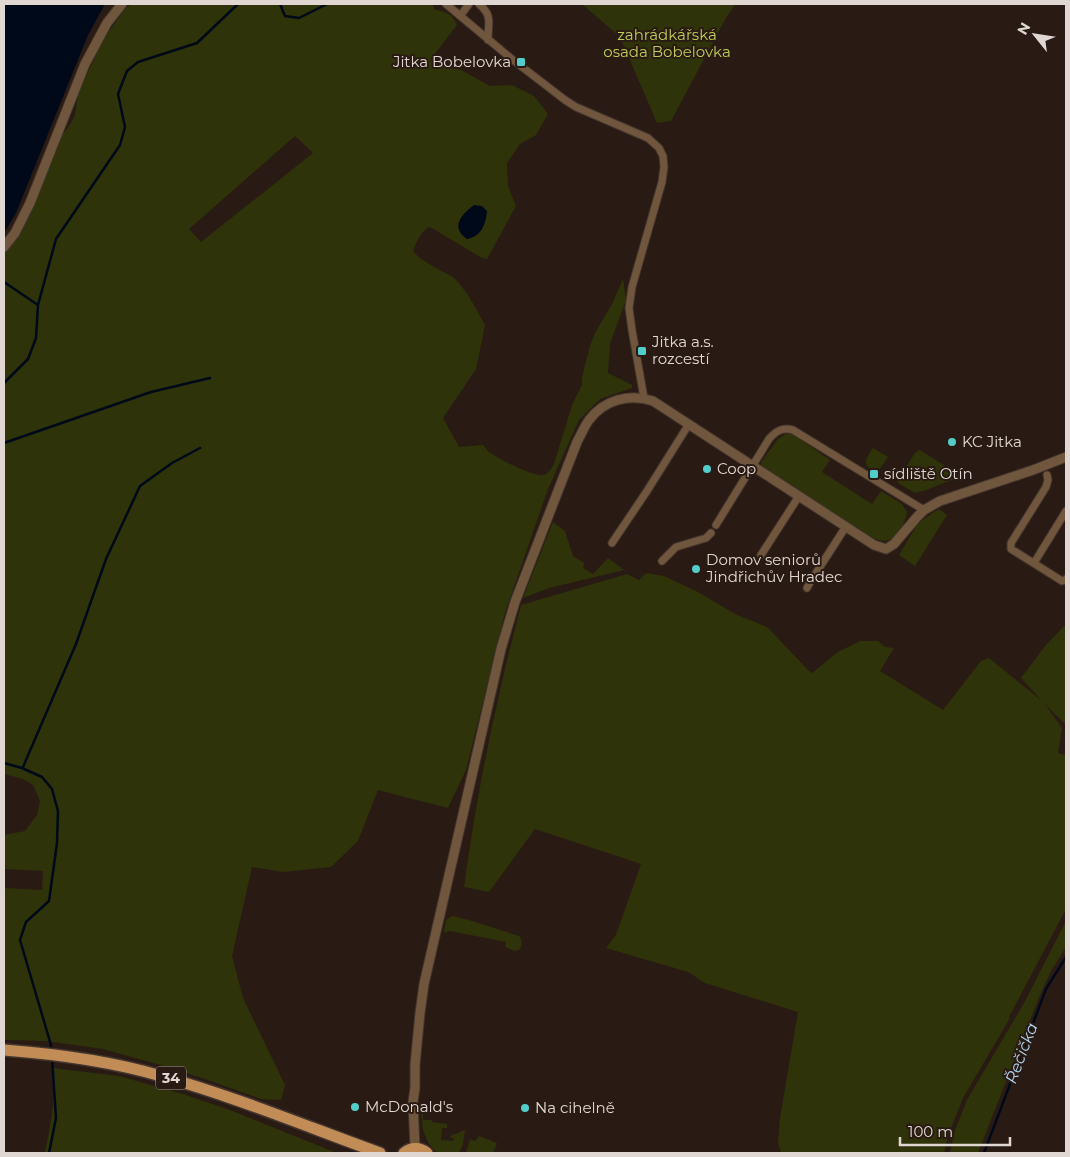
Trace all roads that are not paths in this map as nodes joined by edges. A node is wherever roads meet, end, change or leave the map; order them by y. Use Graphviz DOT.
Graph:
graph roads {
  1 [pos="122,4"];
  2 [pos="446,4"];
  3 [pos="468,4"];
  4 [pos="479,4"];
  5 [pos="460,16"];
  6 [pos="488,40"];
  7 [pos="4,247"];
  8 [pos="644,398"];
  9 [pos="689,424"];
  10 [pos="1066,457"];
  11 [pos="753,466"];
  12 [pos="1047,475"];
  13 [pos="799,496"];
  14 [pos="924,510"];
  15 [pos="1066,511"];
  16 [pos="716,525"];
  17 [pos="843,531"];
  18 [pos="711,532"];
  19 [pos="612,543"];
  20 [pos="761,555"];
  21 [pos="662,561"];
  22 [pos="1034,563"];
  23 [pos="1066,579"];
  24 [pos="807,588"];
  25 [pos="4,1050"];
  26 [pos="415,1148"];
  27 [pos="367,1150"];
  28 [pos="380,1153"];
  29 [pos="404,1153"];
  30 [pos="427,1153"];
  1 -- 7 [label="street"];
  2 -- 5 [label="street"];
  3 -- 5 [label="street"];
  4 -- 6 [label="street"];
  5 -- 6 [label="street"];
  6 -- 8 [label="street"];
  8 -- 9 [label="street"];
  8 -- 26 [label="street"];
  9 -- 11 [label="street"];
  9 -- 19 [label="street"];
  10 -- 14 [label="street"];
  11 -- 13 [label="street"];
  11 -- 14 [label="street"];
  11 -- 16 [label="street"];
  12 -- 22 [label="street"];
  13 -- 14 [label="street"];
  13 -- 20 [label="street"];
  15 -- 22 [label="street"];
  17 -- 24 [label="street"];
  18 -- 21 [label="street"];
  22 -- 23 [label="street"];
  25 -- 27 [label="main road, 34"];
  26 -- 29 [label="main road"];
  26 -- 30 [label="main road"];
  27 -- 28 [label="main road, 34"];
}
